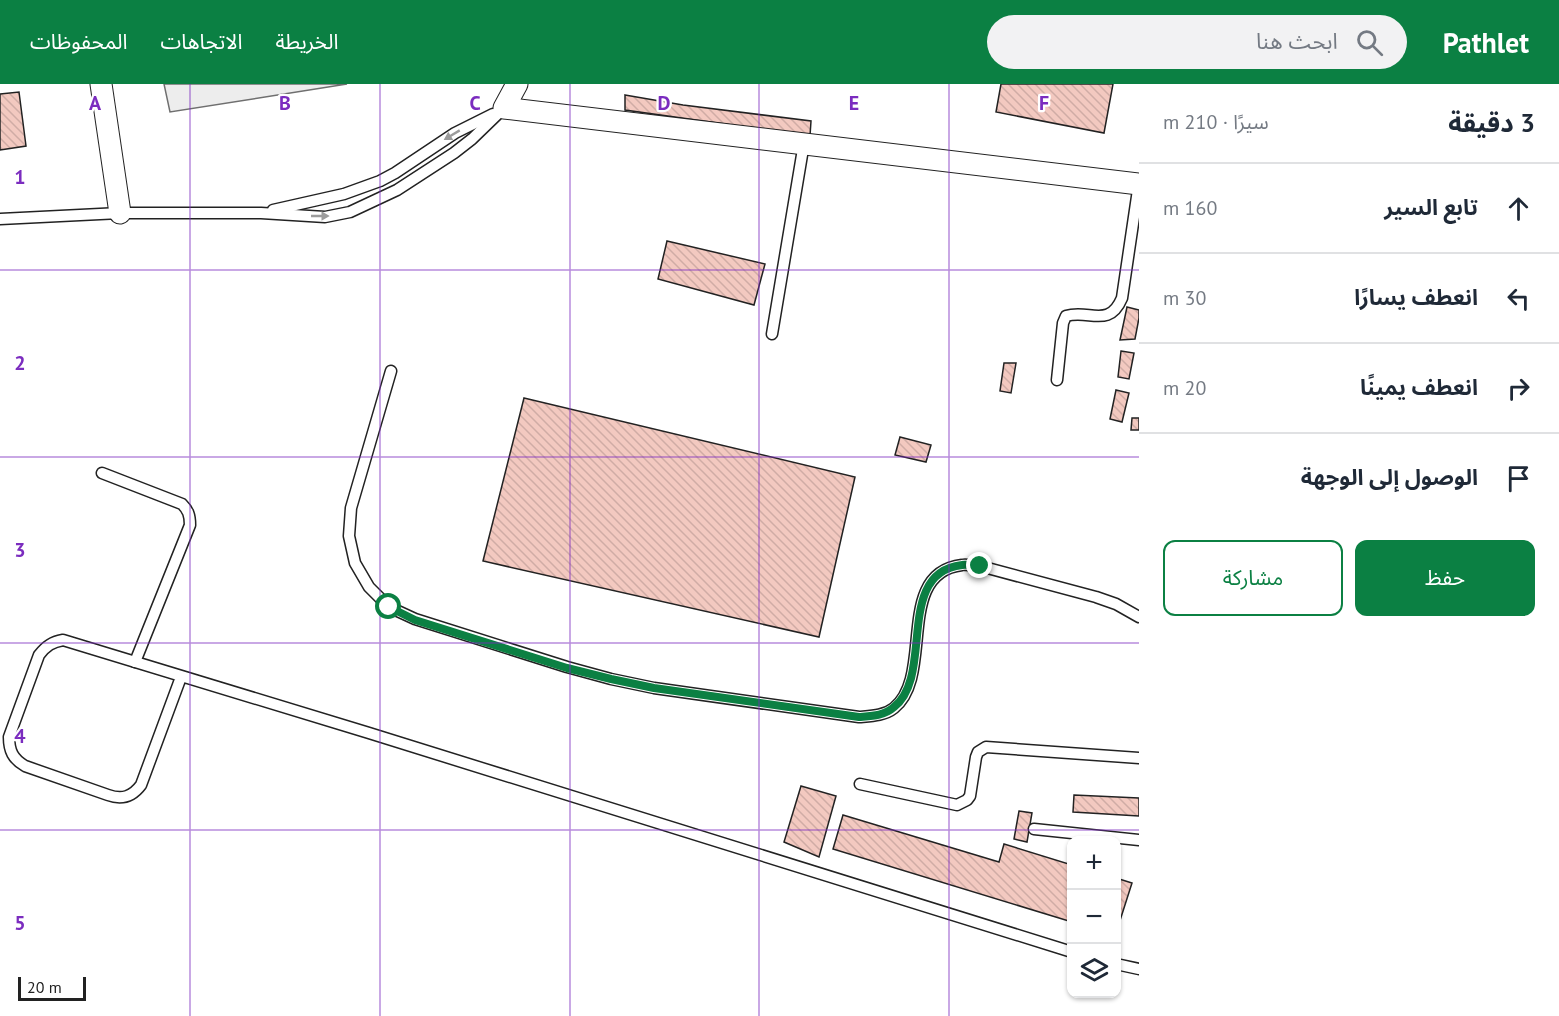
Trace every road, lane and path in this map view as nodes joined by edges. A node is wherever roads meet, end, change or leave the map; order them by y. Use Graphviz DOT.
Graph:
graph roads {
  1 [pos="101,84"];
  2 [pos="517,84"];
  3 [pos="504,108"];
  4 [pos="804,143"];
  5 [pos="1139,179"];
  6 [pos="1139,184"];
  7 [pos="120,213"];
  8 [pos="261,213"];
  9 [pos="0,219"];
  10 [pos="772,334"];
  11 [pos="391,371"];
  12 [pos="1057,380"];
  13 [pos="102,473"];
  14 [pos="1139,617"];
  15 [pos="135,662"];
  16 [pos="181,676"];
  17 [pos="1139,758"];
  18 [pos="860,784"];
  19 [pos="1034,829"];
  20 [pos="1139,840"];
  21 [pos="1067,951"];
  22 [pos="1121,965"];
  23 [pos="1139,969"];
  1 -- 7 [label="street"];
  2 -- 3 [label="street"];
  3 -- 4 [label="street"];
  3 -- 8 [label="lane, one-way"];
  8 -- 3 [label="lane, one-way"];
  4 -- 6 [label="street"];
  4 -- 10 [label="lane"];
  5 -- 6 [label="lane"];
  6 -- 12 [label="lane"];
  7 -- 8 [label="lane"];
  7 -- 9 [label="lane"];
  11 -- 14 [label="lane"];
  13 -- 15 [label="lane"];
  15 -- 16 [label="lane"];
  15 -- 16 [label="lane"];
  16 -- 21 [label="lane"];
  17 -- 18 [label="lane"];
  19 -- 20 [label="lane"];
  22 -- 23 [label="lane"];
}
